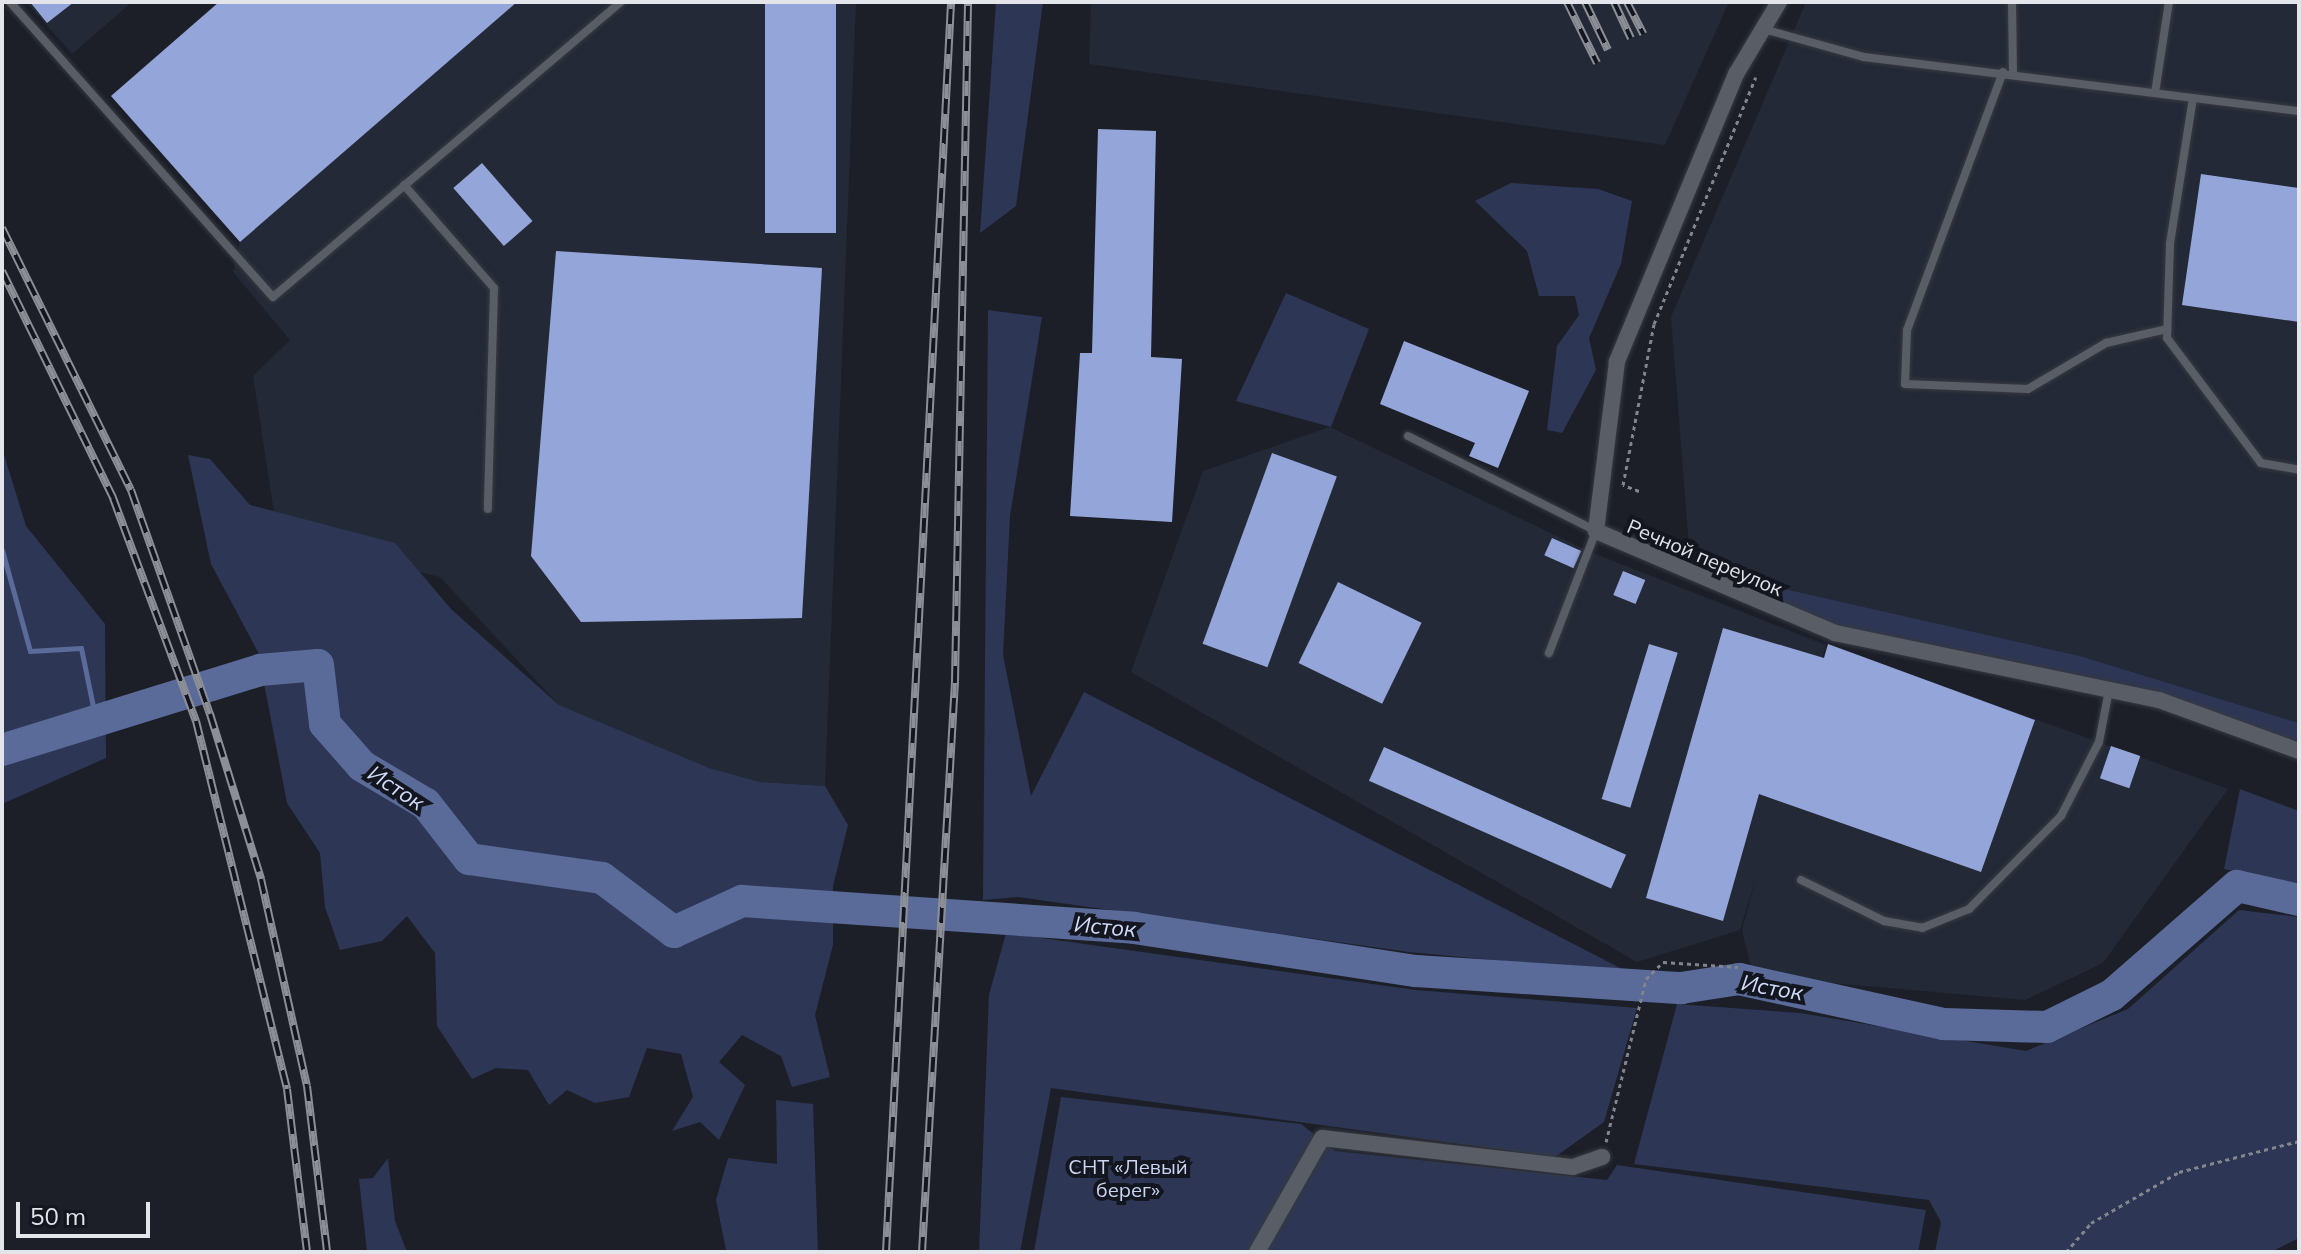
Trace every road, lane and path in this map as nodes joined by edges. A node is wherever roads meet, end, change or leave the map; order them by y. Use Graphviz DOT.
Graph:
graph roads {
  1 [pos="10,2"];
  2 [pos="621,2"];
  3 [pos="1779,2"];
  4 [pos="2012,2"];
  5 [pos="2169,2"];
  6 [pos="1767,30"];
  7 [pos="1762,62"];
  8 [pos="2008,73"];
  9 [pos="2155,93"];
  10 [pos="2193,98"];
  11 [pos="2299,111"];
  12 [pos="404,185"];
  13 [pos="2167,329"];
  14 [pos="1408,436"];
  15 [pos="2299,470"];
  16 [pos="1639,491"];
  17 [pos="488,509"];
  18 [pos="1596,531"];
  19 [pos="1549,653"];
  20 [pos="2110,689"];
  21 [pos="2299,751"];
  22 [pos="1801,880"];
  23 [pos="1738,967"];
  24 [pos="2299,1141"];
  25 [pos="1602,1157"];
  26 [pos="1257,1252"];
  27 [pos="2066,1252"];
  1 -- 12 [label="lane"];
  2 -- 12 [label="lane"];
  3 -- 6 [label="street, Речной переулок"];
  4 -- 8 [label="lane"];
  5 -- 9 [label="lane"];
  6 -- 8 [label="lane"];
  6 -- 18 [label="street, Речной переулок"];
  7 -- 16 [label="path"];
  8 -- 9 [label="lane"];
  8 -- 13 [label="lane"];
  9 -- 10 [label="lane"];
  10 -- 11 [label="lane"];
  10 -- 13 [label="lane"];
  12 -- 17 [label="lane"];
  13 -- 15 [label="lane"];
  14 -- 18 [label="lane"];
  18 -- 19 [label="lane"];
  18 -- 20 [label="street, Речной переулок"];
  20 -- 21 [label="street, Речной переулок"];
  20 -- 22 [label="lane"];
  23 -- 25 [label="path"];
  24 -- 27 [label="path"];
  25 -- 26 [label="street"];
}
